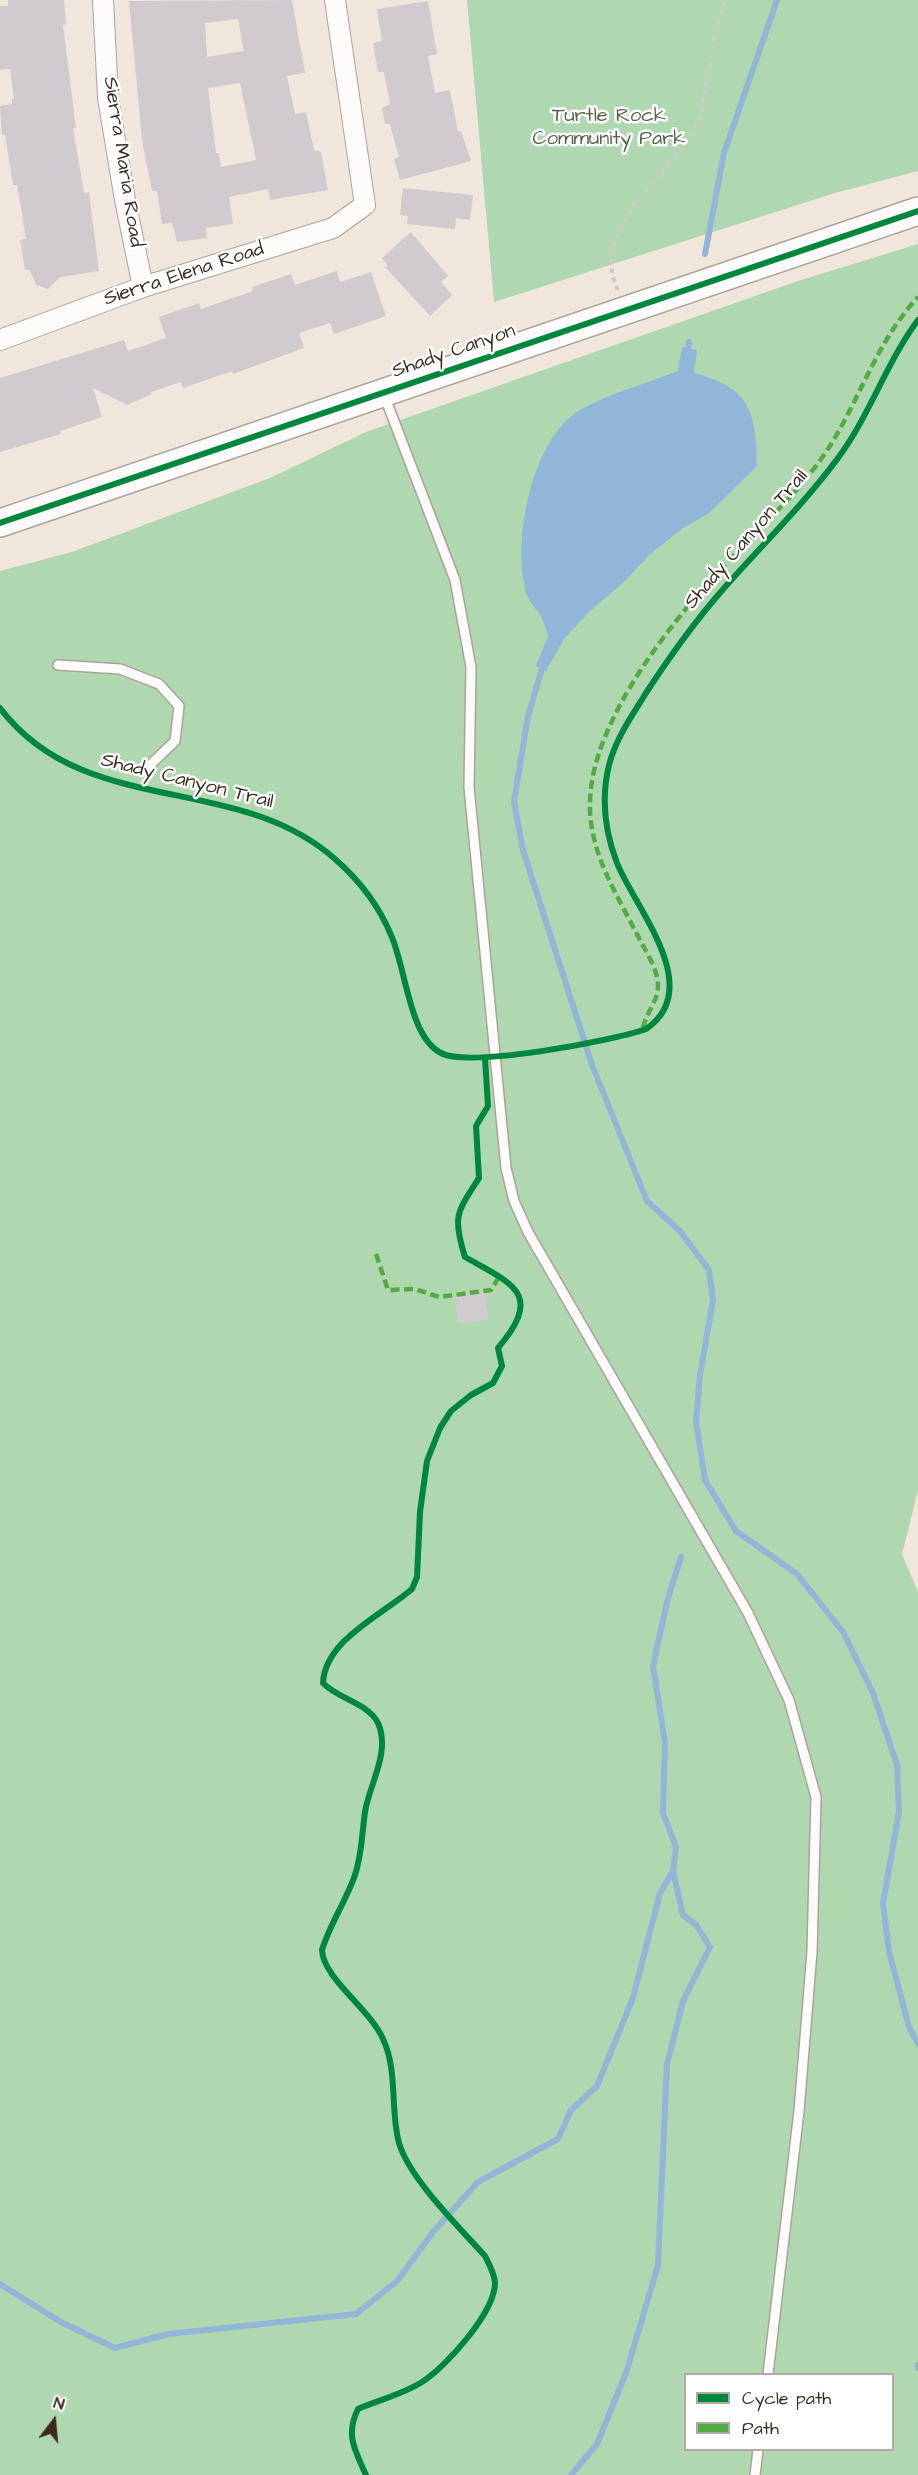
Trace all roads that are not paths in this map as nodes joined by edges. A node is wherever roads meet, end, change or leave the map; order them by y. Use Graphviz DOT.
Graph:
graph roads {
  1 [pos="103,0"];
  2 [pos="335,0"];
  3 [pos="918,211"];
  4 [pos="143,287"];
  5 [pos="0,340"];
  6 [pos="384,393"];
  7 [pos="0,523"];
  8 [pos="58,665"];
  9 [pos="148,767"];
  10 [pos="768,2373"];
  11 [pos="758,2451"];
  12 [pos="755,2475"];
  1 -- 4 [label="street, Sierra Maria Road"];
  2 -- 4 [label="street, Sierra Elena Road"];
  3 -- 6 [label="main road, Shady Canyon"];
  4 -- 5 [label="street, Sierra Elena Road"];
  6 -- 7 [label="main road, Shady Canyon"];
  6 -- 10 [label="lane"];
  8 -- 9 [label="lane"];
  11 -- 12 [label="lane"];
}
